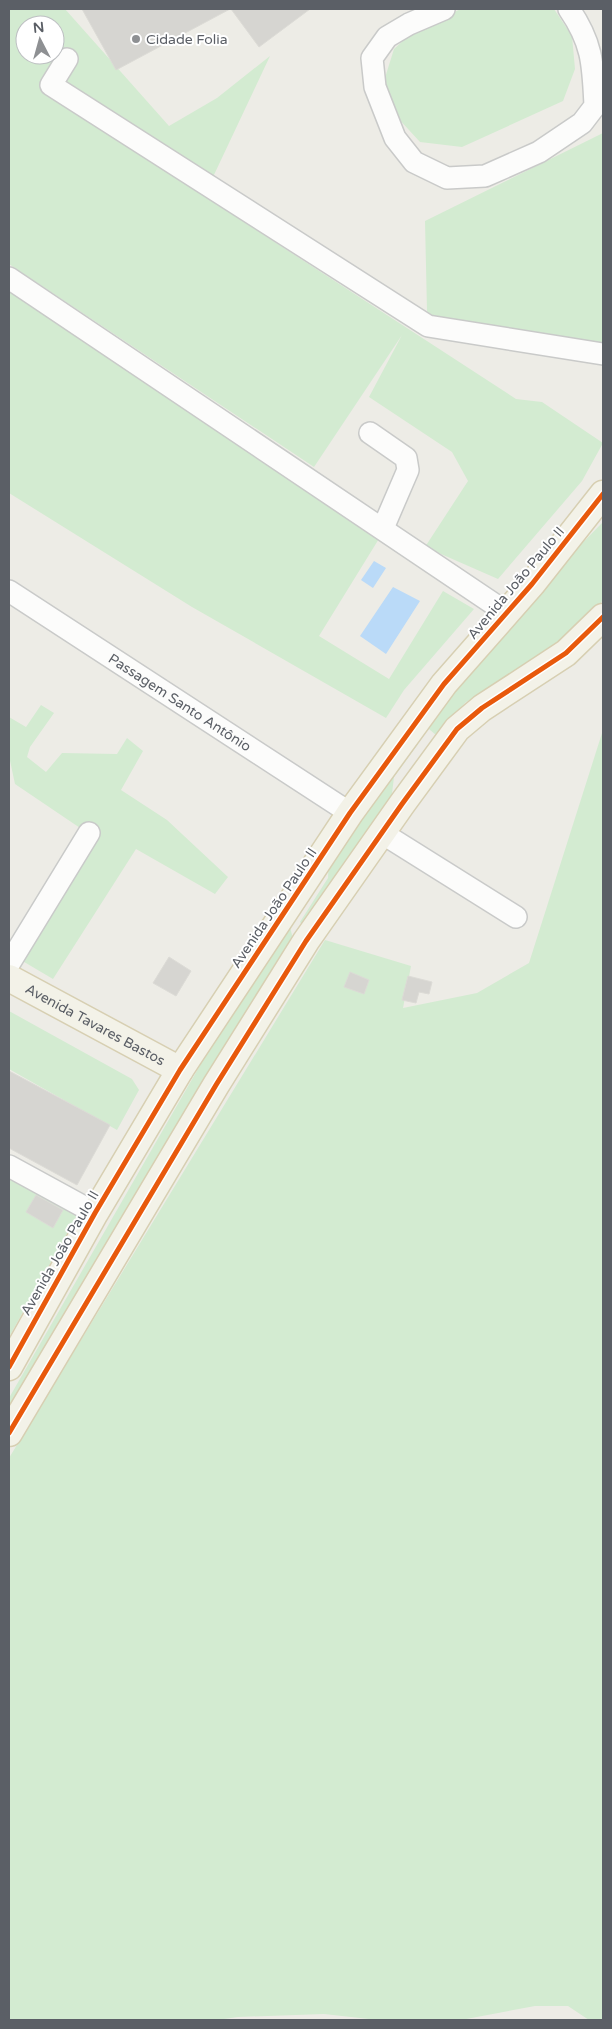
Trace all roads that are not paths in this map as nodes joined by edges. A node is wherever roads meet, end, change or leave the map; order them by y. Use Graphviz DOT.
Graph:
graph roads {
  1 [pos="444,9"];
  2 [pos="569,9"];
  3 [pos="67,59"];
  4 [pos="599,106"];
  5 [pos="9,278"];
  6 [pos="603,354"];
  7 [pos="370,433"];
  8 [pos="603,494"];
  9 [pos="383,528"];
  10 [pos="9,591"];
  11 [pos="507,613"];
  12 [pos="603,617"];
  13 [pos="411,729"];
  14 [pos="402,804"];
  15 [pos="350,813"];
  16 [pos="89,833"];
  17 [pos="382,833"];
  18 [pos="316,866"];
  19 [pos="516,918"];
  20 [pos="306,941"];
  21 [pos="9,964"];
  22 [pos="9,978"];
  23 [pos="180,1070"];
  24 [pos="9,1166"];
  25 [pos="96,1213"];
  26 [pos="9,1367"];
  27 [pos="9,1433"];
  1 -- 4 [label="street"];
  2 -- 4 [label="street"];
  3 -- 6 [label="street"];
  5 -- 9 [label="street"];
  7 -- 9 [label="street"];
  8 -- 11 [label="main road, Avenida João Paulo II"];
  9 -- 11 [label="street"];
  10 -- 15 [label="street, Passagem Santo Antônio"];
  11 -- 13 [label="main road, Avenida João Paulo II"];
  12 -- 14 [label="main road"];
  13 -- 14 [label="main road"];
  13 -- 15 [label="main road, Avenida João Paulo II"];
  14 -- 17 [label="main road"];
  15 -- 18 [label="main road, Avenida João Paulo II"];
  16 -- 21 [label="street"];
  17 -- 19 [label="street"];
  17 -- 20 [label="main road"];
  18 -- 20 [label="main road"];
  18 -- 23 [label="main road, Avenida João Paulo II"];
  20 -- 27 [label="main road"];
  22 -- 23 [label="main road, Avenida Tavares Bastos"];
  23 -- 25 [label="main road, Avenida João Paulo II"];
  24 -- 25 [label="street"];
  25 -- 26 [label="main road, Avenida João Paulo II"];
}
